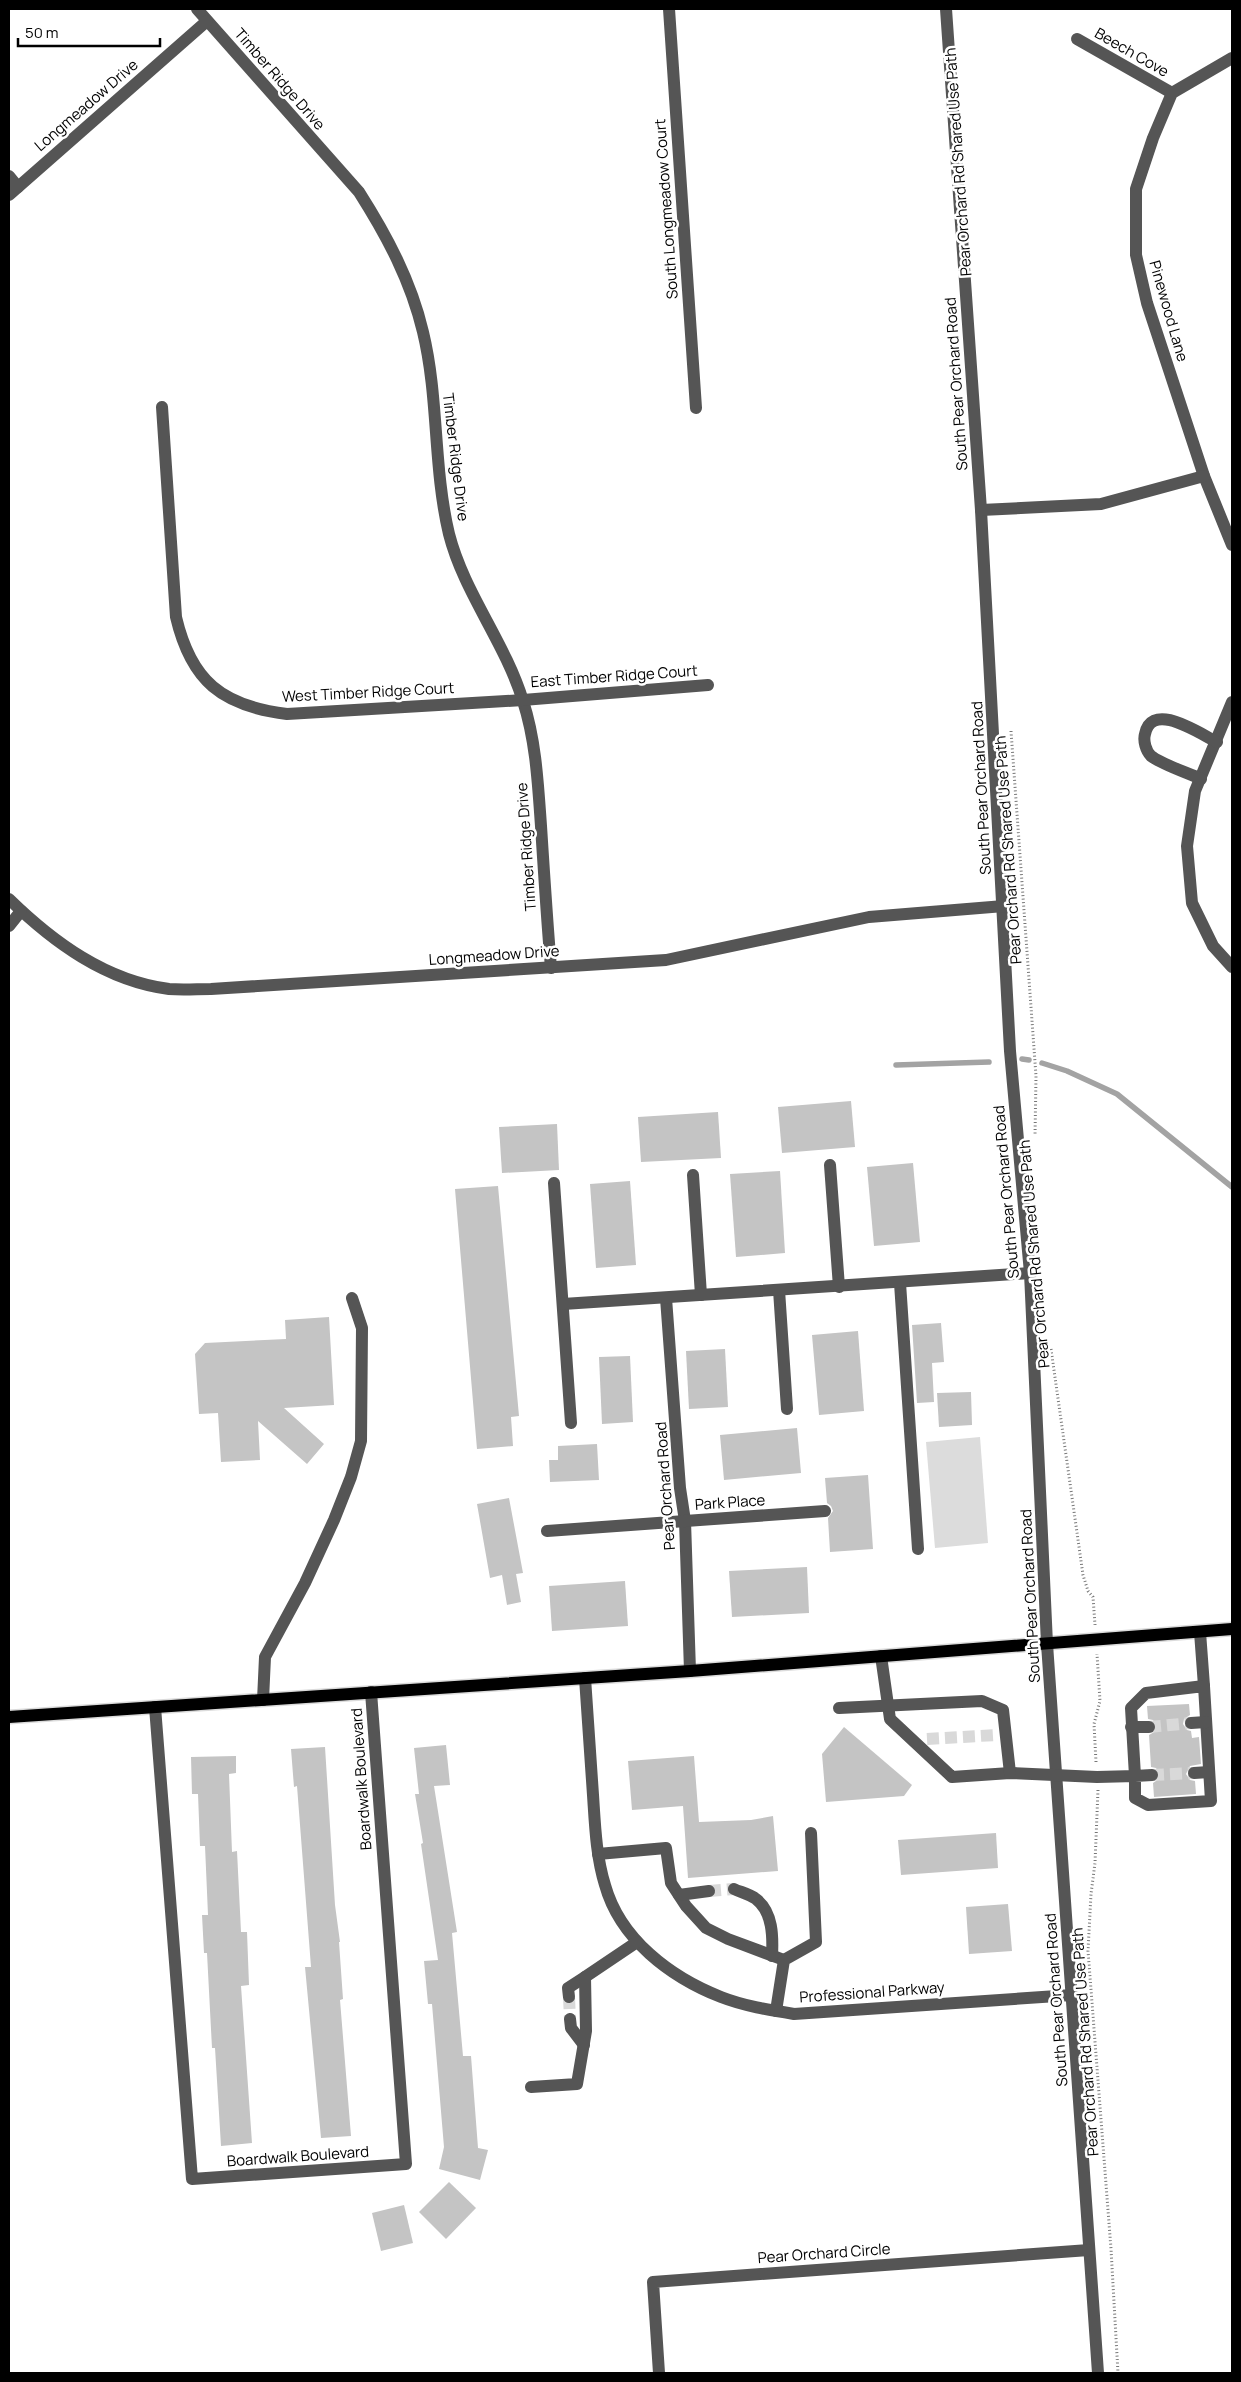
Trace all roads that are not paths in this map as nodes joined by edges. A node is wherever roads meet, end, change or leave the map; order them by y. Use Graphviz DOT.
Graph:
graph roads {
  1 [pos="198,9"];
  2 [pos="669,9"];
  3 [pos="946,9"];
  4 [pos="207,21"];
  5 [pos="1076,39"];
  6 [pos="1232,58"];
  7 [pos="1172,93"];
  8 [pos="9,176"];
  9 [pos="13,191"];
  10 [pos="162,407"];
  11 [pos="696,408"];
  12 [pos="1204,476"];
  13 [pos="982,510"];
  14 [pos="1232,545"];
  15 [pos="708,685"];
  16 [pos="523,700"];
  17 [pos="1232,702"];
  18 [pos="1217,742"];
  19 [pos="1201,779"];
  20 [pos="9,899"];
  21 [pos="1004,906"];
  22 [pos="21,911"];
  23 [pos="9,926"];
  24 [pos="1232,967"];
  25 [pos="551,968"];
  26 [pos="830,1165"];
  27 [pos="693,1175"];
  28 [pos="554,1183"];
  29 [pos="1030,1274"];
  30 [pos="900,1282"];
  31 [pos="838,1287"];
  32 [pos="779,1290"];
  33 [pos="702,1296"];
  34 [pos="352,1298"];
  35 [pos="666,1298"];
  36 [pos="563,1304"];
  37 [pos="787,1410"];
  38 [pos="571,1423"];
  39 [pos="825,1512"];
  40 [pos="685,1521"];
  41 [pos="547,1531"];
  42 [pos="918,1549"];
  43 [pos="1232,1630"];
  44 [pos="1200,1632"];
  45 [pos="1047,1644"];
  46 [pos="881,1656"];
  47 [pos="690,1672"];
  48 [pos="585,1678"];
  49 [pos="1204,1686"];
  50 [pos="371,1692"];
  51 [pos="263,1700"];
  52 [pos="887,1705"];
  53 [pos="155,1707"];
  54 [pos="839,1708"];
  55 [pos="9,1717"];
  56 [pos="1206,1722"];
  57 [pos="1191,1723"];
  58 [pos="1149,1726"];
  59 [pos="1131,1727"];
  60 [pos="927,1739"];
  61 [pos="912,1740"];
  62 [pos="1209,1772"];
  63 [pos="1010,1773"];
  64 [pos="1194,1773"];
  65 [pos="1056,1775"];
  66 [pos="1152,1775"];
  67 [pos="1135,1776"];
  68 [pos="811,1833"];
  69 [pos="598,1854"];
  70 [pos="734,1889"];
  71 [pos="709,1891"];
  72 [pos="679,1895"];
  73 [pos="637,1942"];
  74 [pos="778,1958"];
  75 [pos="585,1977"];
  76 [pos="1072,1995"];
  77 [pos="569,1996"];
  78 [pos="776,2011"];
  79 [pos="570,2019"];
  80 [pos="584,2045"];
  81 [pos="531,2087"];
  82 [pos="1089,2250"];
  83 [pos="659,2373"];
  84 [pos="1098,2373"];
  1 -- 4 [label="street, Timber Ridge Drive"];
  2 -- 11 [label="street, South Longmeadow Court"];
  3 -- 13 [label="street, South Pear Orchard Road"];
  4 -- 9 [label="street, Longmeadow Drive"];
  4 -- 16 [label="street, Timber Ridge Drive"];
  5 -- 7 [label="street, Beech Cove"];
  6 -- 7 [label="street"];
  7 -- 12 [label="street, Pinewood Lane"];
  8 -- 9 [label="street"];
  10 -- 16 [label="street, West Timber Ridge Court"];
  12 -- 13 [label="street"];
  12 -- 14 [label="street, Pinewood Lane"];
  13 -- 21 [label="street, South Pear Orchard Road"];
  15 -- 16 [label="street, East Timber Ridge Court"];
  16 -- 25 [label="street, Timber Ridge Drive"];
  17 -- 18 [label="street"];
  18 -- 19 [label="street"];
  18 -- 19 [label="street"];
  19 -- 24 [label="street"];
  20 -- 22 [label="street, Longmeadow Drive"];
  21 -- 25 [label="street, Longmeadow Drive"];
  21 -- 29 [label="street, South Pear Orchard Road"];
  22 -- 23 [label="street"];
  22 -- 25 [label="street, Longmeadow Drive"];
  26 -- 31 [label="street"];
  27 -- 33 [label="street"];
  28 -- 36 [label="street"];
  29 -- 30 [label="street"];
  29 -- 45 [label="street, South Pear Orchard Road"];
  30 -- 31 [label="street"];
  30 -- 42 [label="street"];
  31 -- 32 [label="street"];
  32 -- 33 [label="street"];
  32 -- 37 [label="street"];
  33 -- 35 [label="street"];
  34 -- 51 [label="street"];
  35 -- 36 [label="street"];
  35 -- 40 [label="street, Pear Orchard Road"];
  36 -- 38 [label="street"];
  39 -- 40 [label="street, Park Place"];
  40 -- 41 [label="street, Park Place"];
  40 -- 47 [label="street, Pear Orchard Road"];
  43 -- 44 [label="main road"];
  44 -- 45 [label="main road"];
  44 -- 49 [label="street"];
  45 -- 46 [label="main road"];
  45 -- 65 [label="street, South Pear Orchard Road"];
  46 -- 47 [label="main road"];
  46 -- 52 [label="street"];
  47 -- 48 [label="main road"];
  48 -- 50 [label="main road"];
  48 -- 69 [label="street, Professional Parkway"];
  49 -- 56 [label="street"];
  49 -- 59 [label="street"];
  50 -- 51 [label="main road"];
  50 -- 53 [label="street, Boardwalk Boulevard"];
  51 -- 53 [label="main road"];
  52 -- 54 [label="street"];
  52 -- 61 [label="street"];
  52 -- 63 [label="street"];
  53 -- 55 [label="main road"];
  56 -- 57 [label="street"];
  56 -- 62 [label="street"];
  58 -- 59 [label="street"];
  59 -- 67 [label="street"];
  60 -- 61 [label="street"];
  61 -- 63 [label="street"];
  62 -- 64 [label="street"];
  62 -- 67 [label="street"];
  63 -- 65 [label="street"];
  65 -- 67 [label="street"];
  65 -- 76 [label="street, South Pear Orchard Road"];
  66 -- 67 [label="street"];
  68 -- 74 [label="street"];
  69 -- 72 [label="street"];
  69 -- 73 [label="street, Professional Parkway"];
  70 -- 74 [label="street"];
  71 -- 72 [label="street"];
  72 -- 74 [label="street"];
  73 -- 75 [label="street"];
  73 -- 78 [label="street, Professional Parkway"];
  74 -- 78 [label="street"];
  75 -- 77 [label="street"];
  75 -- 80 [label="street"];
  76 -- 78 [label="street, Professional Parkway"];
  76 -- 82 [label="street, South Pear Orchard Road"];
  79 -- 80 [label="street"];
  80 -- 81 [label="street"];
  82 -- 83 [label="street, Pear Orchard Circle"];
  82 -- 84 [label="street, South Pear Orchard Road"];
}
